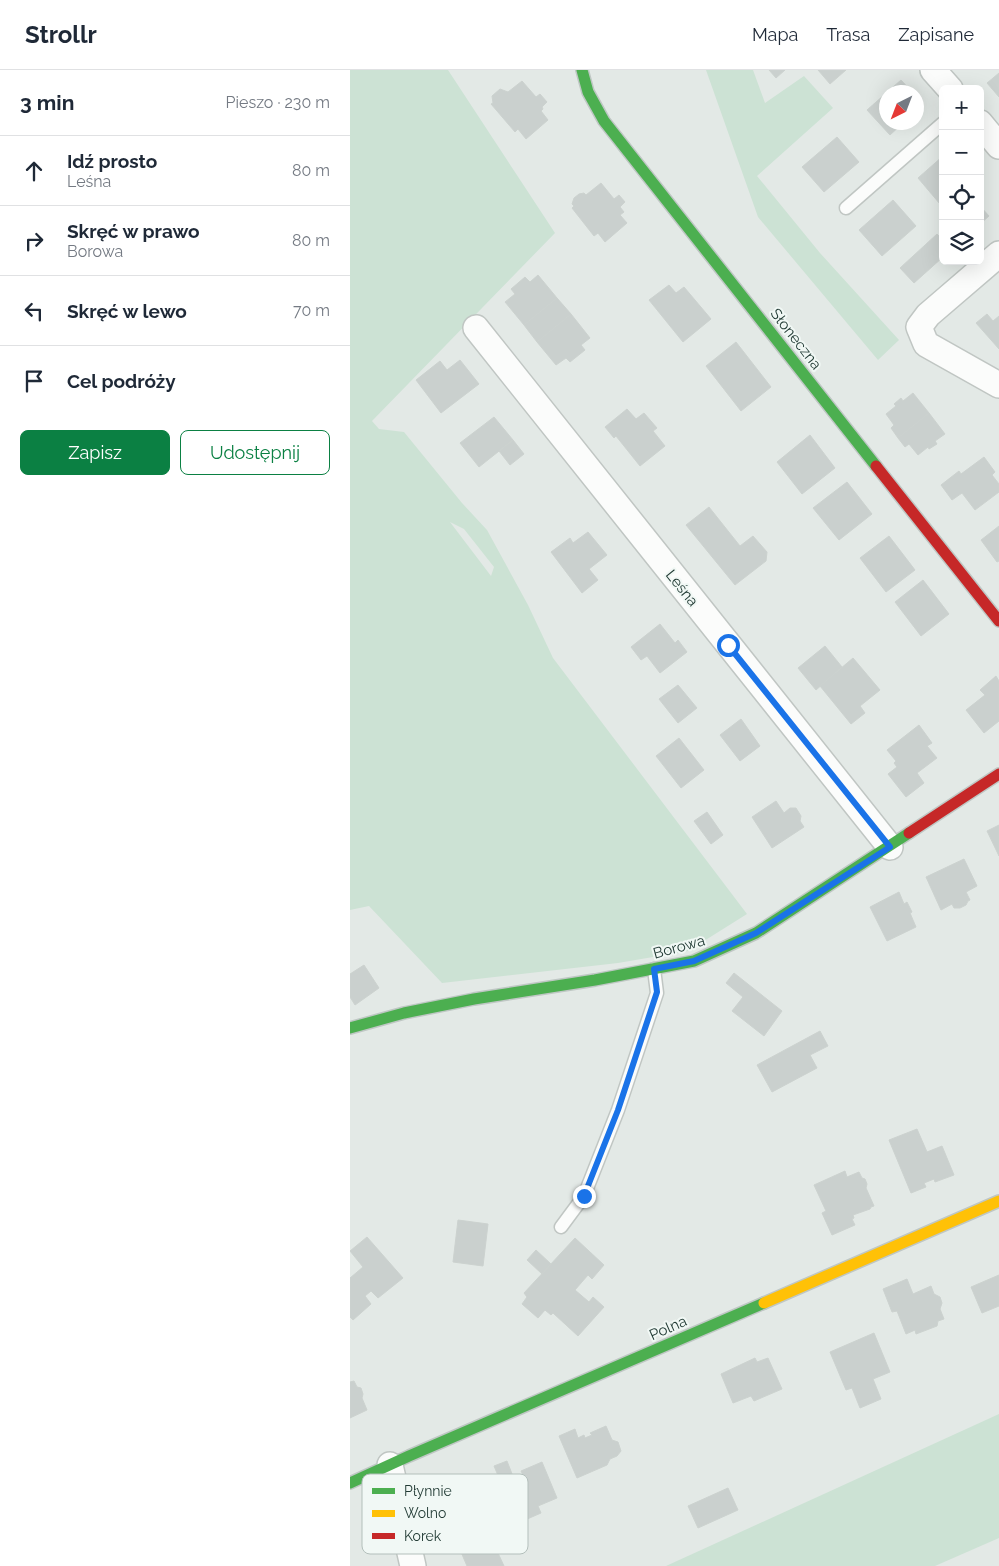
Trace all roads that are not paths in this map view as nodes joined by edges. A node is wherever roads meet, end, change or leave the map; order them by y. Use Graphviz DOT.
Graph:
graph roads {
  1 [pos="582,70"];
  2 [pos="933,70"];
  3 [pos="946,85"];
  4 [pos="939,127"];
  5 [pos="984,129"];
  6 [pos="999,146"];
  7 [pos="846,208"];
  8 [pos="999,254"];
  9 [pos="476,328"];
  10 [pos="999,385"];
  11 [pos="999,621"];
  12 [pos="999,774"];
  13 [pos="890,847"];
  14 [pos="654,969"];
  15 [pos="350,1028"];
  16 [pos="999,1201"];
  17 [pos="561,1227"];
  18 [pos="390,1465"];
  19 [pos="370,1474"];
  20 [pos="392,1474"];
  21 [pos="362,1478"];
  22 [pos="350,1483"];
  1 -- 11 [label="street, Słoneczna"];
  2 -- 3 [label="street"];
  4 -- 7 [label="lane"];
  5 -- 6 [label="street"];
  8 -- 10 [label="street"];
  9 -- 13 [label="street, Leśna"];
  12 -- 13 [label="street, Borowa"];
  13 -- 14 [label="street, Borowa"];
  14 -- 15 [label="street, Borowa"];
  14 -- 17 [label="lane"];
  16 -- 18 [label="street, Polna"];
  18 -- 19 [label="street, Polna"];
  18 -- 20 [label="street"];
  21 -- 22 [label="street, Polna"];
}
